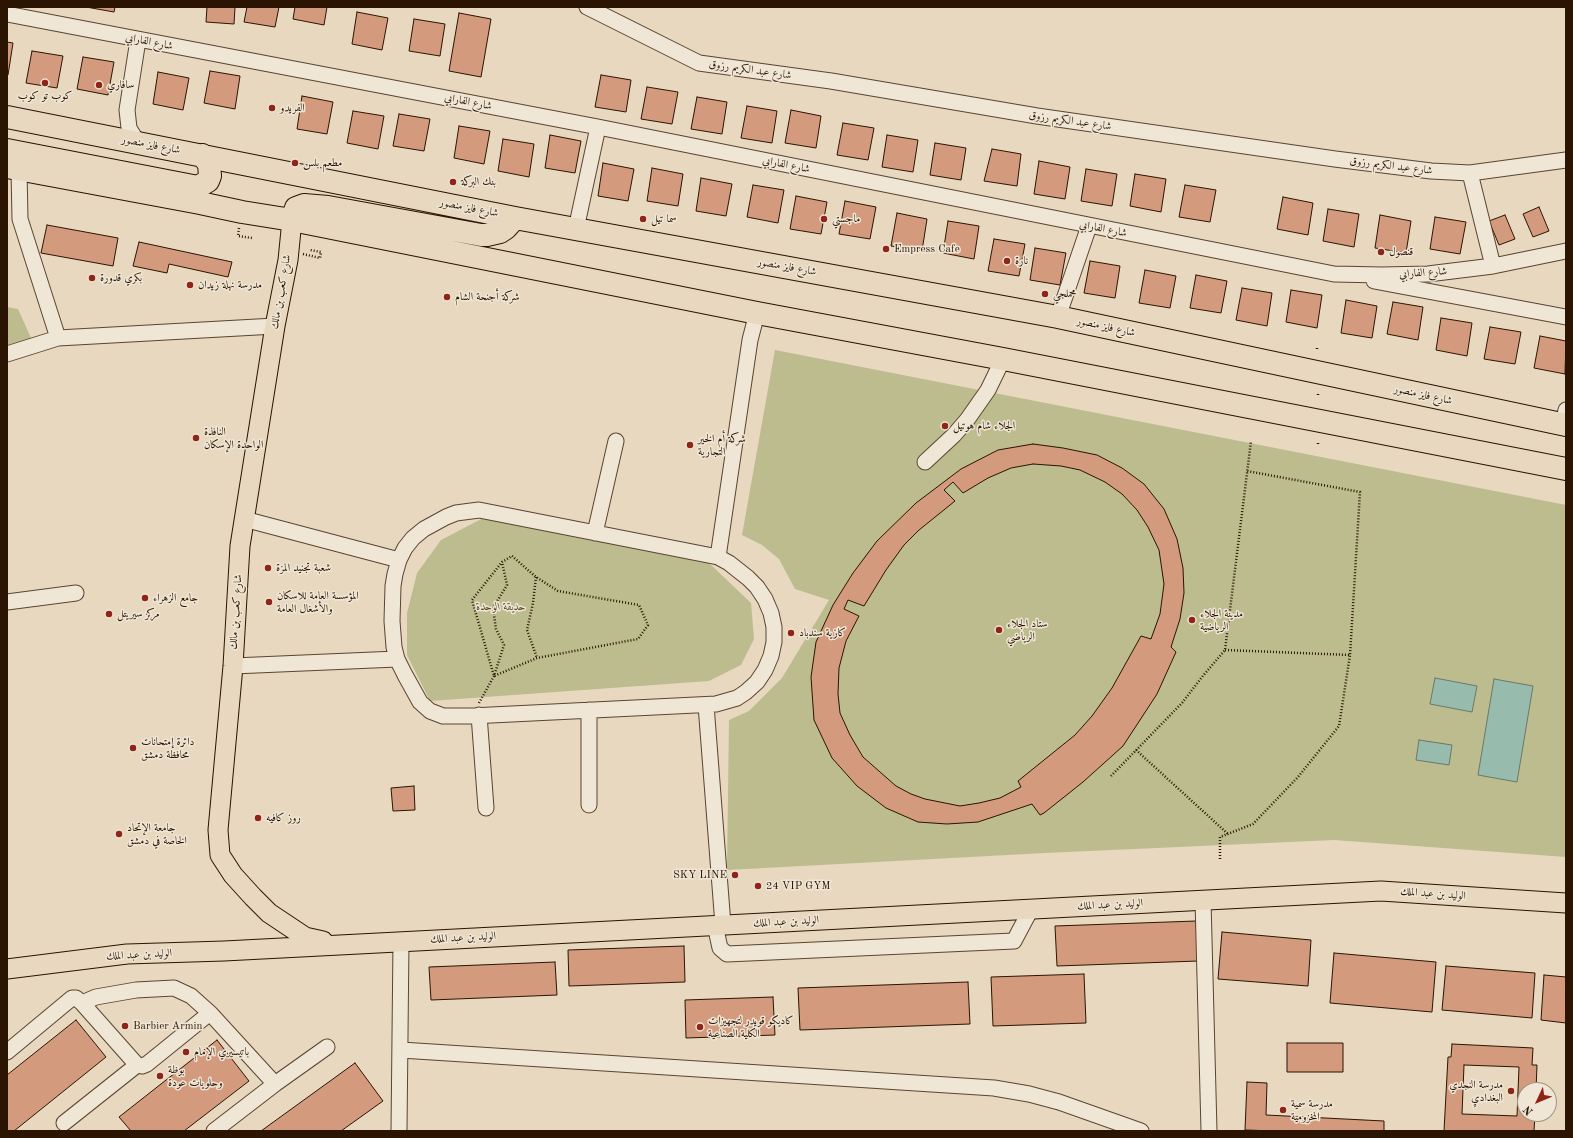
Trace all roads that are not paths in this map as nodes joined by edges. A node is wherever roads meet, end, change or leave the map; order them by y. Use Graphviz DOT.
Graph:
graph roads {
  1 [pos="587,7"];
  2 [pos="7,14"];
  3 [pos="138,40"];
  4 [pos="7,117"];
  5 [pos="598,127"];
  6 [pos="138,143"];
  7 [pos="7,150"];
  8 [pos="202,155"];
  9 [pos="1566,160"];
  10 [pos="13,169"];
  11 [pos="1470,173"];
  12 [pos="515,218"];
  13 [pos="292,220"];
  14 [pos="1089,226"];
  15 [pos="576,229"];
  16 [pos="1566,251"];
  17 [pos="1493,266"];
  18 [pos="1334,274"];
  19 [pos="757,313"];
  20 [pos="1058,317"];
  21 [pos="1566,317"];
  22 [pos="275,326"];
  23 [pos="58,338"];
  24 [pos="7,354"];
  25 [pos="1003,359"];
  26 [pos="1565,420"];
  27 [pos="616,441"];
  28 [pos="925,462"];
  29 [pos="1566,469"];
  30 [pos="244,519"];
  31 [pos="596,533"];
  32 [pos="718,557"];
  33 [pos="399,560"];
  34 [pos="76,594"];
  35 [pos="7,602"];
  36 [pos="397,659"];
  37 [pos="233,666"];
  38 [pos="706,705"];
  39 [pos="589,710"];
  40 [pos="475,716"];
  41 [pos="589,805"];
  42 [pos="486,808"];
  43 [pos="1202,900"];
  44 [pos="1566,903"];
  45 [pos="1031,909"];
  46 [pos="719,925"];
  47 [pos="401,941"];
  48 [pos="338,945"];
  49 [pos="7,969"];
  50 [pos="82,1003"];
  51 [pos="210,1013"];
  52 [pos="326,1047"];
  53 [pos="401,1050"];
  54 [pos="7,1052"];
  55 [pos="138,1065"];
  56 [pos="275,1084"];
  57 [pos="64,1123"];
  58 [pos="214,1131"];
  59 [pos="399,1131"];
  60 [pos="1140,1131"];
  61 [pos="1209,1131"];
  1 -- 11 [label="street, شارع عبد الكريم رزوق"];
  2 -- 3 [label="street, شارع الفارابي"];
  3 -- 5 [label="street, شارع الفارابي"];
  3 -- 6 [label="street"];
  4 -- 6 [label="highway, شارع فايز منصور"];
  5 -- 14 [label="street, شارع الفارابي"];
  5 -- 15 [label="street"];
  6 -- 8 [label="highway, شارع فايز منصور"];
  7 -- 8 [label="highway"];
  8 -- 12 [label="highway, شارع فايز منصور"];
  9 -- 11 [label="street, شارع عبد الكريم رزوق"];
  10 -- 13 [label="highway"];
  10 -- 23 [label="street"];
  11 -- 17 [label="street"];
  12 -- 13 [label="highway"];
  12 -- 15 [label="highway, شارع فايز منصور"];
  13 -- 19 [label="highway"];
  13 -- 22 [label="main road, شارع كعب بن مالك"];
  14 -- 18 [label="street, شارع الفارابي"];
  14 -- 20 [label="street"];
  15 -- 20 [label="highway, شارع فايز منصور"];
  16 -- 17 [label="street, شارع الفارابي"];
  17 -- 18 [label="street, شارع الفارابي"];
  18 -- 21 [label="street"];
  19 -- 25 [label="highway"];
  19 -- 32 [label="street"];
  20 -- 26 [label="highway, شارع فايز منصور"];
  22 -- 23 [label="street"];
  22 -- 30 [label="main road, شارع كعب بن مالك"];
  23 -- 24 [label="street"];
  25 -- 28 [label="street"];
  25 -- 29 [label="highway"];
  27 -- 31 [label="street"];
  30 -- 33 [label="street"];
  30 -- 37 [label="main road, شارع كعب بن مالك"];
  31 -- 32 [label="street"];
  31 -- 33 [label="street"];
  32 -- 38 [label="street"];
  33 -- 36 [label="street"];
  34 -- 35 [label="street"];
  36 -- 37 [label="street"];
  36 -- 40 [label="street"];
  37 -- 48 [label="main road, شارع كعب بن مالك"];
  38 -- 39 [label="street"];
  38 -- 46 [label="street"];
  39 -- 40 [label="street"];
  39 -- 41 [label="street"];
  40 -- 42 [label="street"];
  43 -- 44 [label="main road, الوليد بن عبد الملك"];
  43 -- 45 [label="main road, الوليد بن عبد الملك"];
  43 -- 61 [label="street"];
  45 -- 46 [label="main road, الوليد بن عبد الملك"];
  45 -- 46 [label="street"];
  46 -- 47 [label="main road, الوليد بن عبد الملك"];
  47 -- 48 [label="main road, الوليد بن عبد الملك"];
  47 -- 53 [label="street"];
  48 -- 49 [label="main road, الوليد بن عبد الملك"];
  50 -- 51 [label="street"];
  50 -- 54 [label="street"];
  50 -- 55 [label="street"];
  51 -- 55 [label="street"];
  51 -- 56 [label="street"];
  52 -- 56 [label="street"];
  53 -- 59 [label="street"];
  53 -- 60 [label="street"];
  55 -- 57 [label="street"];
  56 -- 58 [label="street"];
}
